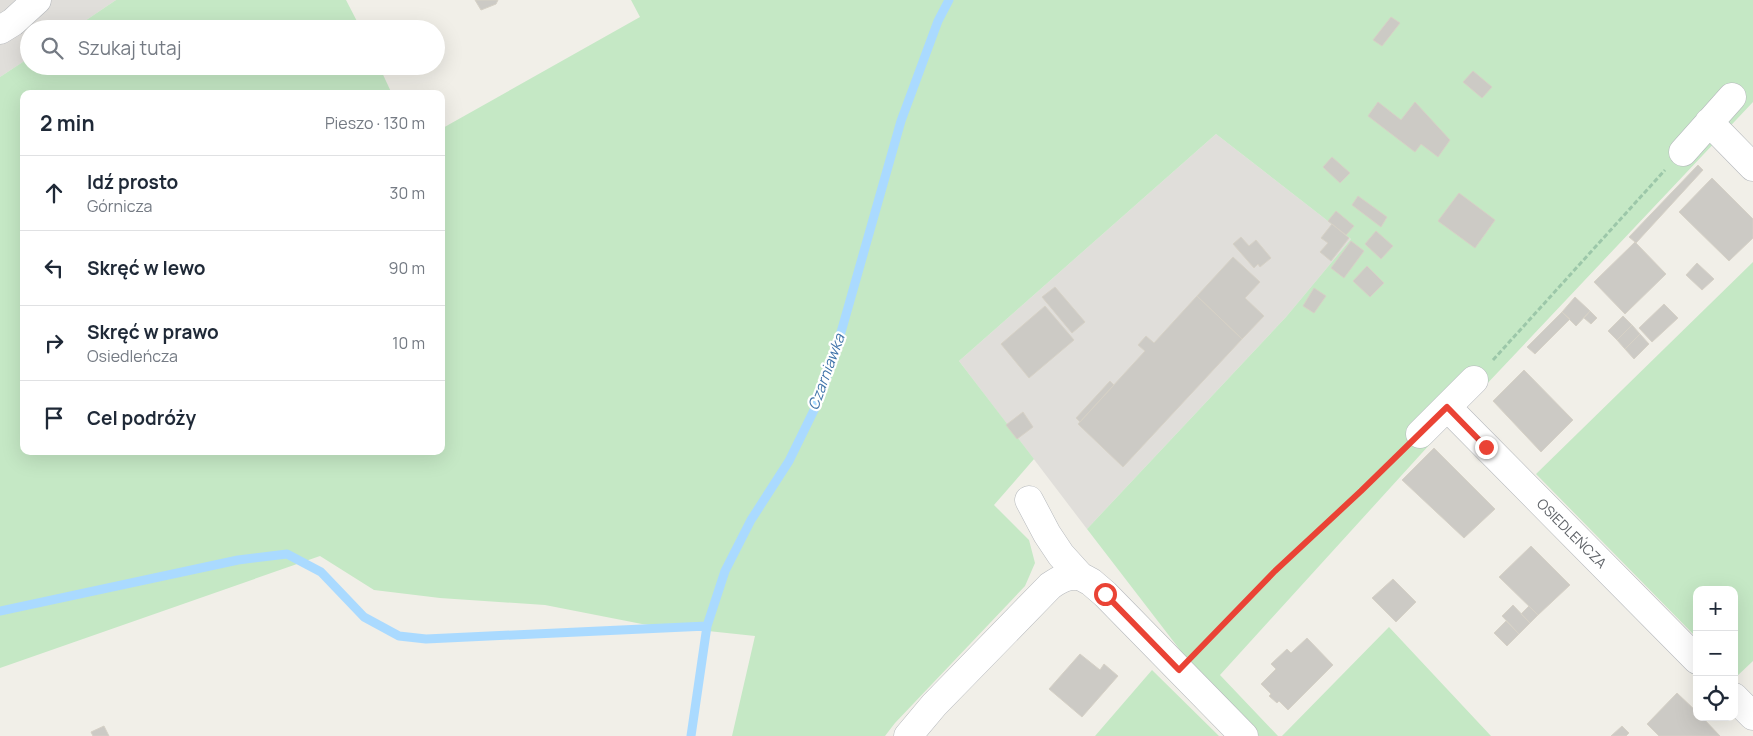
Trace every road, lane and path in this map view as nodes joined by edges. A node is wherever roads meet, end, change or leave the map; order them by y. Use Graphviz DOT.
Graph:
graph roads {
  1 [pos="37,0"];
  2 [pos="0,30"];
  3 [pos="1732,97"];
  4 [pos="1709,122"];
  5 [pos="1683,152"];
  6 [pos="1753,167"];
  7 [pos="1474,380"];
  8 [pos="1447,407"];
  9 [pos="1420,434"];
  10 [pos="1029,500"];
  11 [pos="1080,576"];
  12 [pos="1693,656"];
  13 [pos="1179,670"];
  14 [pos="1738,701"];
  15 [pos="1753,716"];
  16 [pos="908,736"];
  17 [pos="1244,736"];
  1 -- 2 [label="street"];
  3 -- 4 [label="street"];
  4 -- 5 [label="street"];
  4 -- 6 [label="street"];
  5 -- 7 [label="path"];
  7 -- 8 [label="street"];
  8 -- 9 [label="street"];
  8 -- 12 [label="street, OSIEDLEŃCZA"];
  9 -- 13 [label="path"];
  10 -- 11 [label="street"];
  11 -- 13 [label="street"];
  11 -- 16 [label="street"];
  13 -- 17 [label="street"];
  14 -- 15 [label="street"];
}
